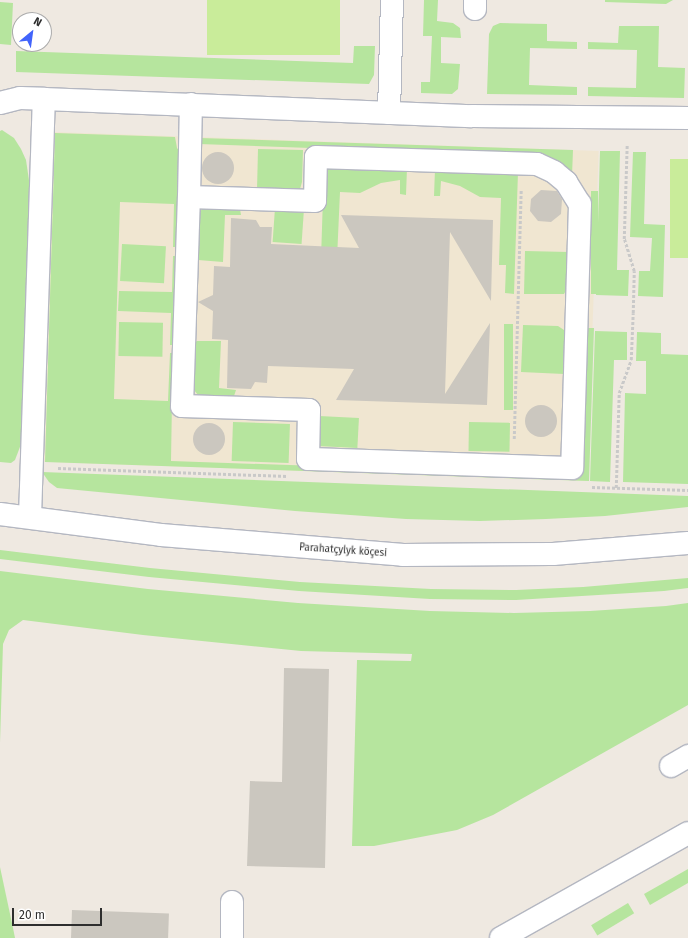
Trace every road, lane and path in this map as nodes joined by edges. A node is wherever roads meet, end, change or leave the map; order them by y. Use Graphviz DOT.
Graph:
graph roads {
  1 [pos="392,0"];
  2 [pos="44,99"];
  3 [pos="0,103"];
  4 [pos="191,104"];
  5 [pos="389,112"];
  6 [pos="628,118"];
  7 [pos="688,118"];
  8 [pos="522,164"];
  9 [pos="189,196"];
  10 [pos="514,466"];
  11 [pos="616,488"];
  12 [pos="0,514"];
  13 [pos="30,517"];
  14 [pos="688,543"];
  15 [pos="688,833"];
  16 [pos="232,902"];
  17 [pos="232,938"];
  18 [pos="501,938"];
  1 -- 5 [label="street"];
  2 -- 3 [label="street"];
  2 -- 4 [label="street"];
  2 -- 13 [label="street"];
  4 -- 5 [label="street"];
  4 -- 9 [label="street"];
  5 -- 6 [label="street"];
  6 -- 7 [label="street"];
  6 -- 11 [label="path"];
  8 -- 9 [label="street"];
  8 -- 10 [label="path"];
  8 -- 10 [label="street"];
  9 -- 10 [label="street"];
  12 -- 13 [label="street, Parahatçylyk köçesi"];
  13 -- 14 [label="street, Parahatçylyk köçesi"];
  15 -- 18 [label="street"];
  16 -- 17 [label="street"];
}
